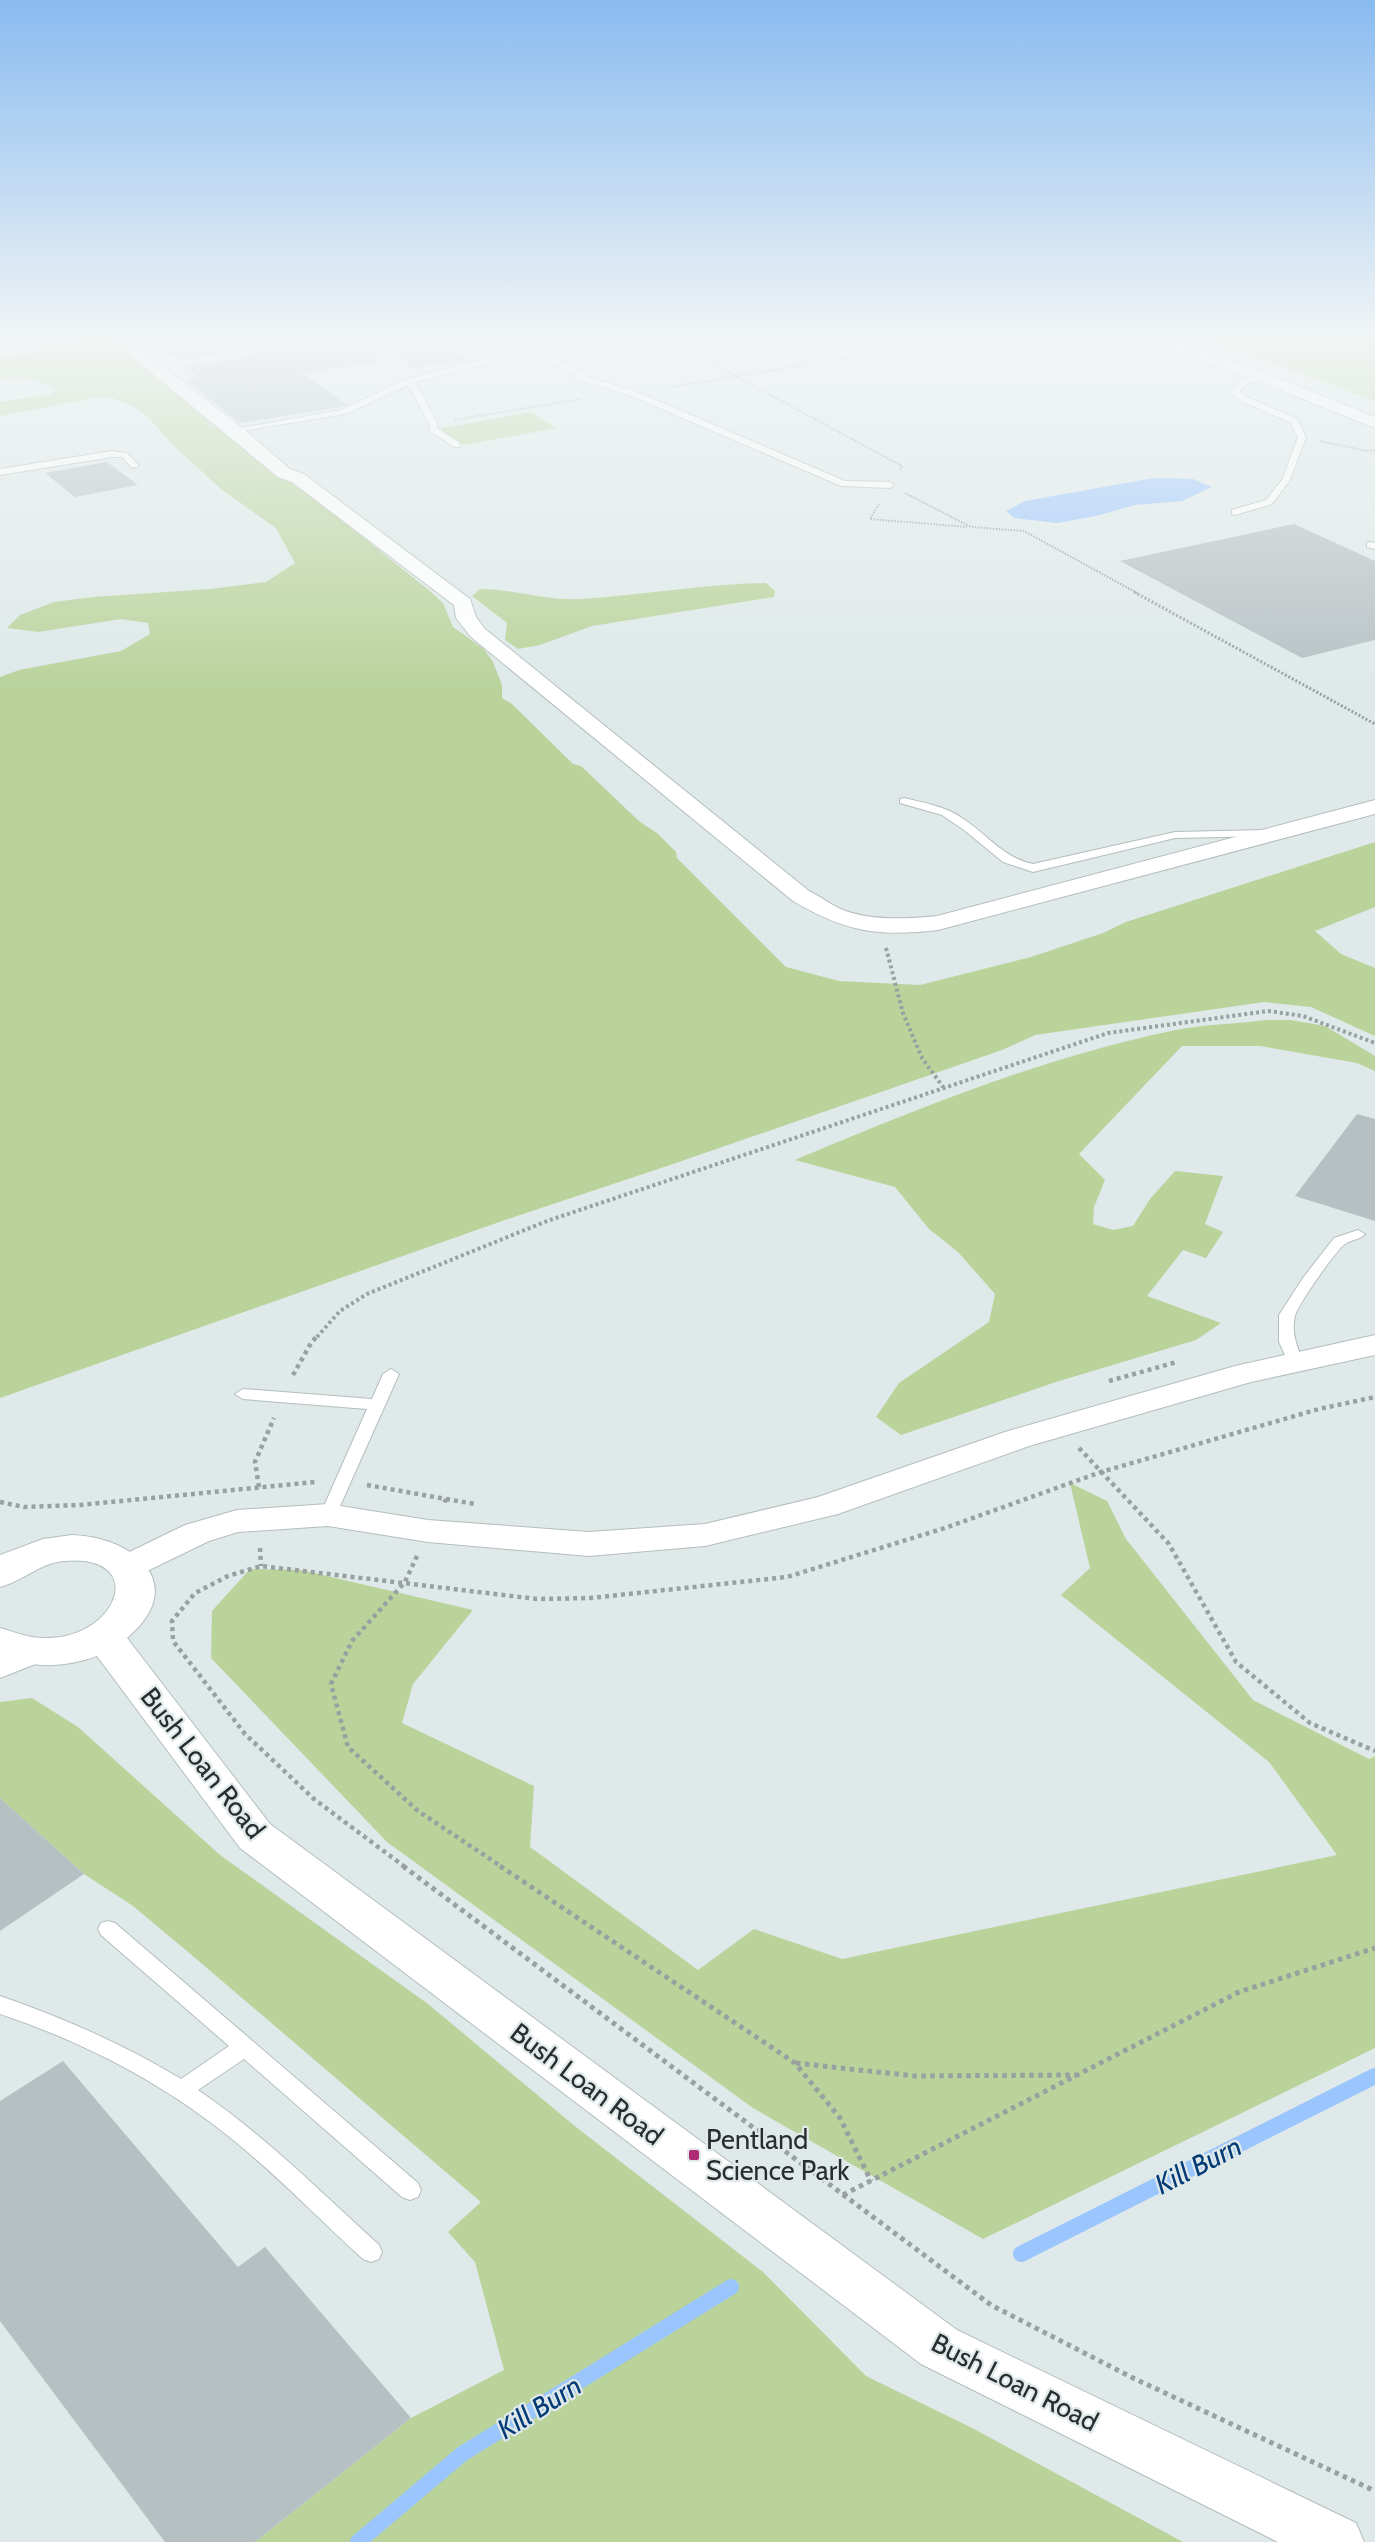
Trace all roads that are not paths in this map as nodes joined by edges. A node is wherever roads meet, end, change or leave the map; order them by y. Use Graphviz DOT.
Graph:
graph roads {
  1 [pos="108,455"];
  2 [pos="120,455"];
  3 [pos="263,455"];
  4 [pos="776,455"];
  5 [pos="1295,455"];
  6 [pos="135,466"];
  7 [pos="0,472"];
  8 [pos="890,485"];
  9 [pos="1235,512"];
  10 [pos="904,801"];
  11 [pos="1375,807"];
  12 [pos="1286,832"];
  13 [pos="1358,1234"];
  14 [pos="1375,1346"];
  15 [pos="1295,1361"];
  16 [pos="391,1374"];
  17 [pos="243,1394"];
  18 [pos="377,1405"];
  19 [pos="328,1515"];
  20 [pos="127,1567"];
  21 [pos="1,1572"];
  22 [pos="104,1636"];
  23 [pos="10,1653"];
  24 [pos="108,1929"];
  25 [pos="0,2005"];
  26 [pos="245,2047"];
  27 [pos="181,2090"];
  28 [pos="410,2190"];
  29 [pos="371,2252"];
  30 [pos="1336,2542"];
  1 -- 7 [label="lane"];
  2 -- 6 [label="lane"];
  3 -- 12 [label="street"];
  4 -- 8 [label="lane"];
  5 -- 9 [label="lane"];
  10 -- 12 [label="lane"];
  11 -- 12 [label="street"];
  13 -- 15 [label="lane"];
  14 -- 15 [label="street"];
  15 -- 19 [label="street"];
  16 -- 18 [label="lane"];
  17 -- 18 [label="lane"];
  18 -- 19 [label="lane"];
  19 -- 20 [label="street"];
  20 -- 21 [label="street"];
  20 -- 22 [label="street"];
  22 -- 23 [label="street"];
  22 -- 30 [label="street, Bush Loan Road"];
  24 -- 26 [label="lane"];
  25 -- 27 [label="lane"];
  26 -- 27 [label="lane"];
  26 -- 28 [label="lane"];
  27 -- 29 [label="lane"];
}
